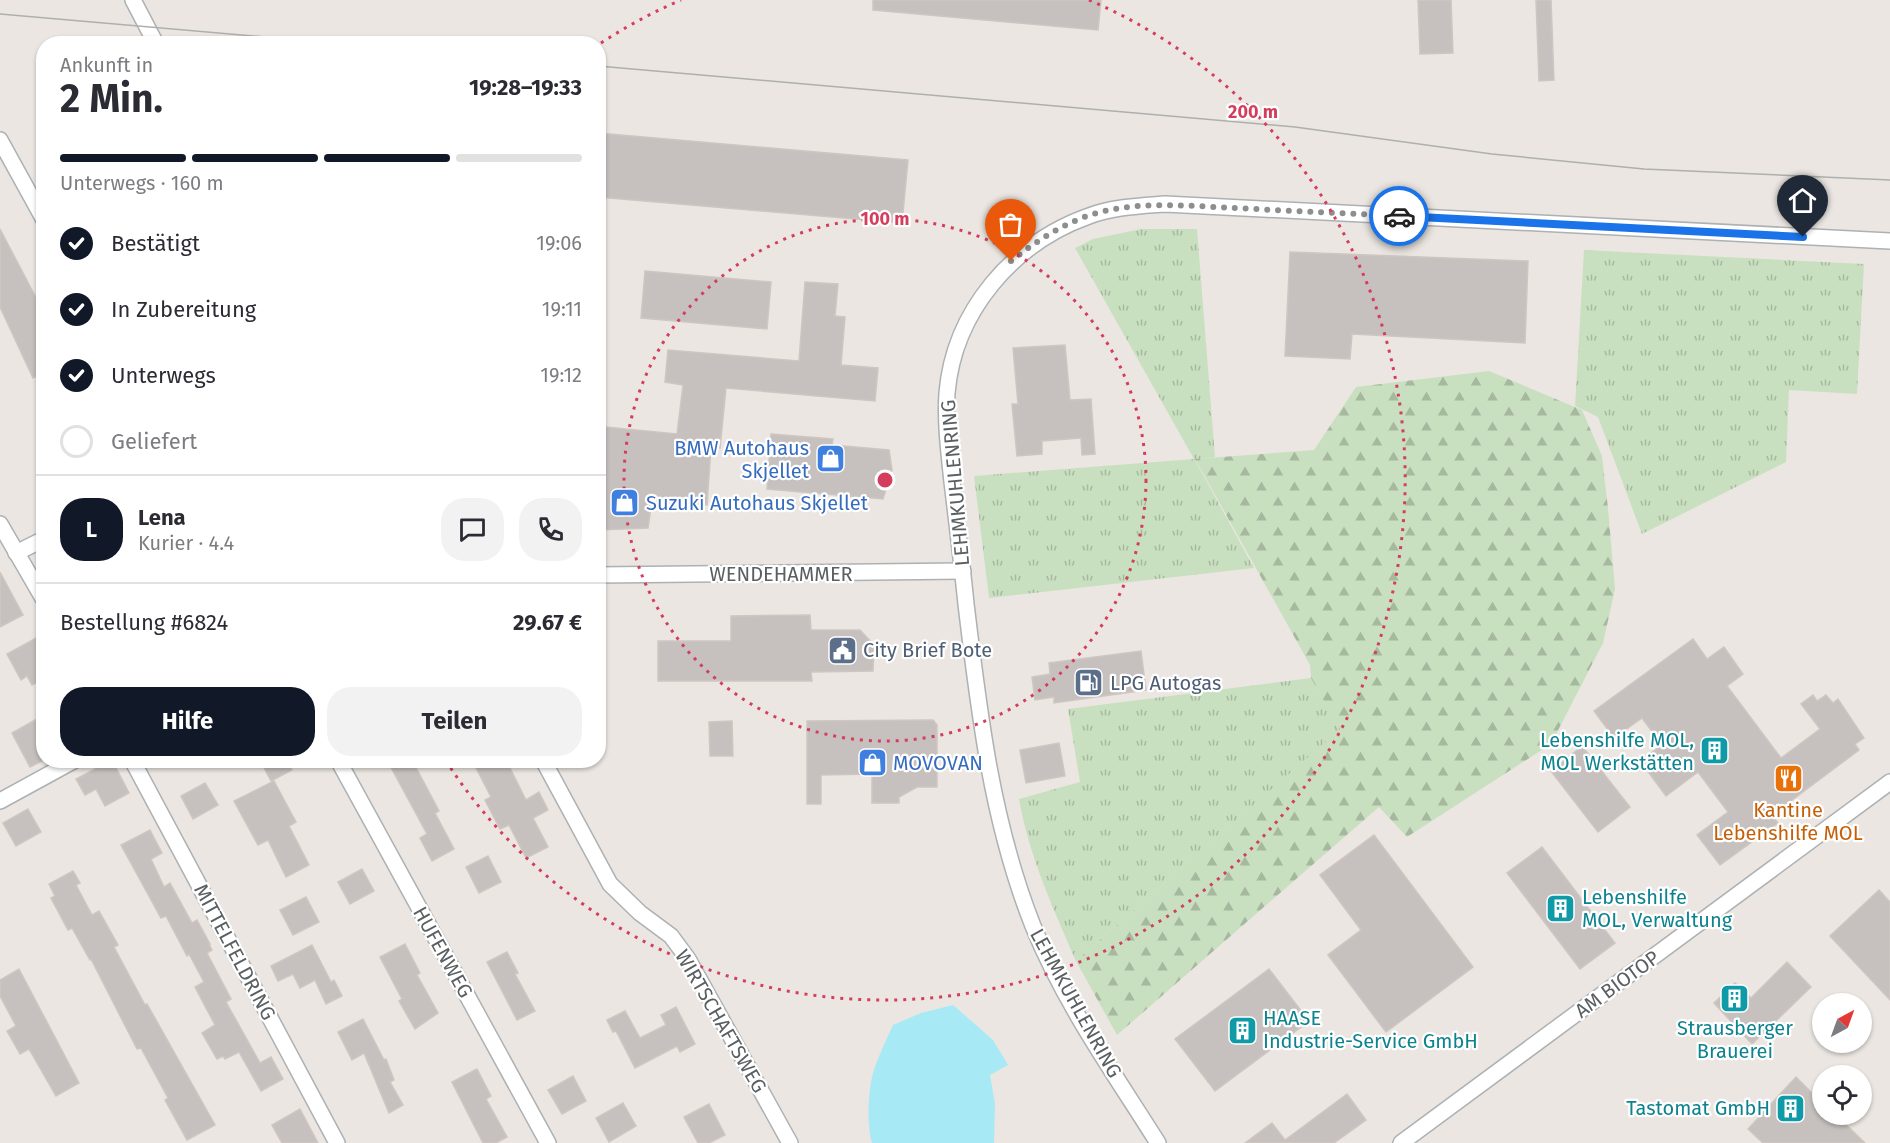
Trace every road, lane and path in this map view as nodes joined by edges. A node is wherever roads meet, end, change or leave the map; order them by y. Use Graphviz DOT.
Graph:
graph roads {
  1 [pos="133,0"];
  2 [pos="152,36"];
  3 [pos="0,140"];
  4 [pos="36,205"];
  5 [pos="1890,241"];
  6 [pos="0,524"];
  7 [pos="36,543"];
  8 [pos="16,553"];
  9 [pos="963,571"];
  10 [pos="606,575"];
  11 [pos="36,587"];
  12 [pos="60,768"];
  13 [pos="136,768"];
  14 [pos="342,768"];
  15 [pos="547,768"];
  16 [pos="1890,782"];
  17 [pos="0,801"];
  18 [pos="337,1143"];
  19 [pos="548,1143"];
  20 [pos="790,1143"];
  21 [pos="1158,1143"];
  22 [pos="1401,1143"];
  1 -- 2 [label="street"];
  3 -- 4 [label="street"];
  5 -- 9 [label="street, LEHMKUHLENRING"];
  6 -- 8 [label="street"];
  7 -- 8 [label="street"];
  8 -- 11 [label="street"];
  9 -- 10 [label="street, WENDEHAMMER"];
  9 -- 21 [label="street, LEHMKUHLENRING"];
  12 -- 17 [label="street"];
  13 -- 18 [label="street, MITTELFELDRING"];
  14 -- 19 [label="street, HUFENWEG"];
  15 -- 20 [label="street, WIRTSCHAFTSWEG"];
  16 -- 22 [label="street, AM BIOTOP"];
}
